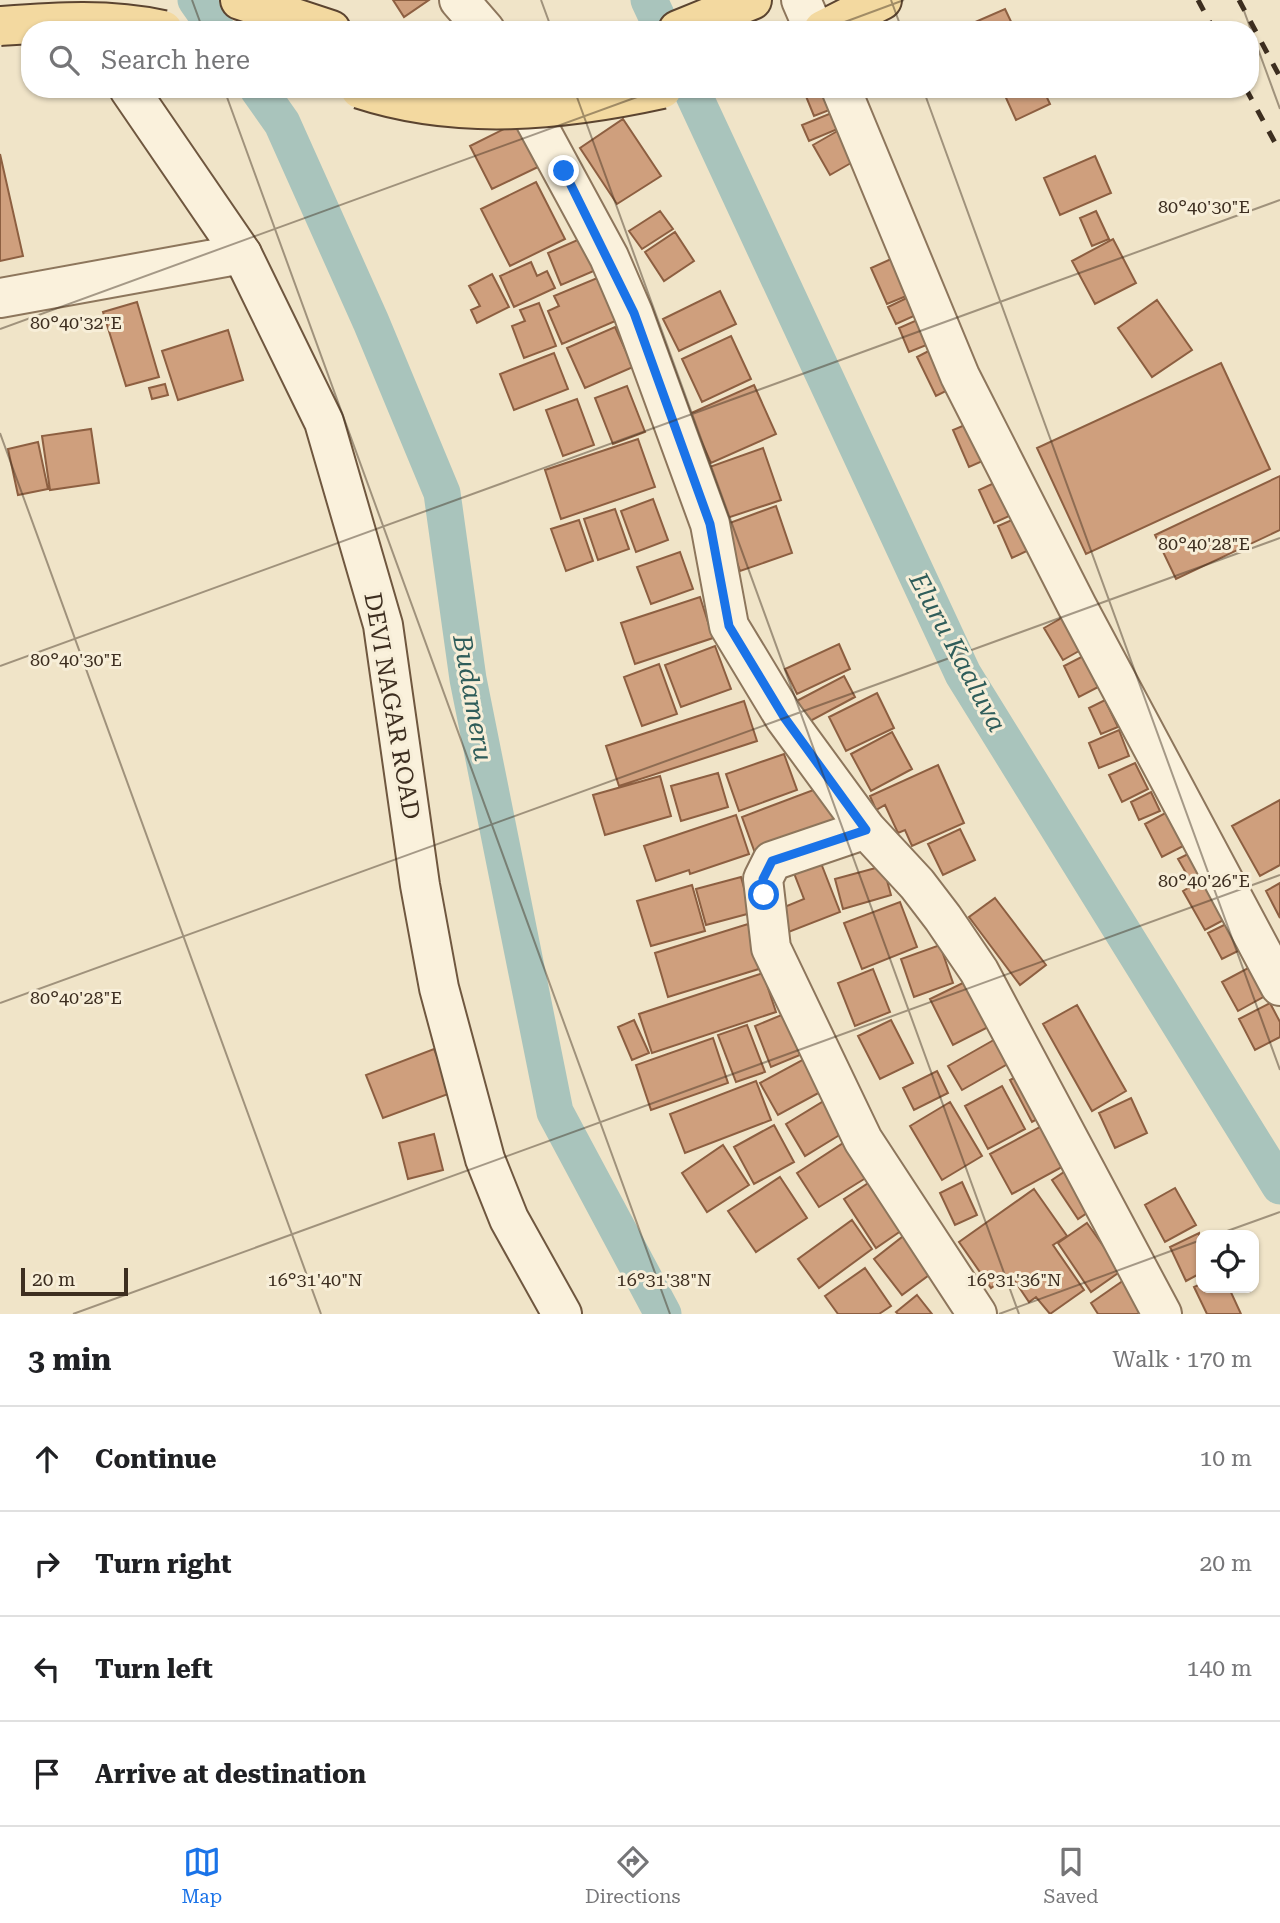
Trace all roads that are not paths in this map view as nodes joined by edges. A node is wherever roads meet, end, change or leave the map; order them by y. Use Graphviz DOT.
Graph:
graph roads {
  1 [pos="68,0"];
  2 [pos="240,0"];
  3 [pos="459,0"];
  4 [pos="752,0"];
  5 [pos="801,0"];
  6 [pos="882,0"];
  7 [pos="82,21"];
  8 [pos="304,21"];
  9 [pos="477,21"];
  10 [pos="700,21"];
  11 [pos="810,21"];
  12 [pos="841,21"];
  13 [pos="21,24"];
  14 [pos="0,26"];
  15 [pos="135,98"];
  16 [pos="386,98"];
  17 [pos="523,98"];
  18 [pos="620,98"];
  19 [pos="845,98"];
  20 [pos="242,254"];
  21 [pos="0,298"];
  22 [pos="866,830"];
  23 [pos="1280,986"];
  24 [pos="562,1314"];
  25 [pos="977,1314"];
  26 [pos="1162,1314"];
  1 -- 7 [label="street"];
  2 -- 8 [label="main road"];
  3 -- 9 [label="street"];
  4 -- 10 [label="main road"];
  5 -- 11 [label="street"];
  6 -- 12 [label="main road"];
  13 -- 14 [label="main road, bridge"];
  15 -- 20 [label="street, DEVI NAGAR ROAD"];
  16 -- 18 [label="main road, bridge"];
  17 -- 22 [label="street"];
  19 -- 23 [label="street"];
  20 -- 21 [label="street"];
  20 -- 24 [label="street, DEVI NAGAR ROAD"];
  22 -- 25 [label="street"];
  22 -- 26 [label="street"];
}
